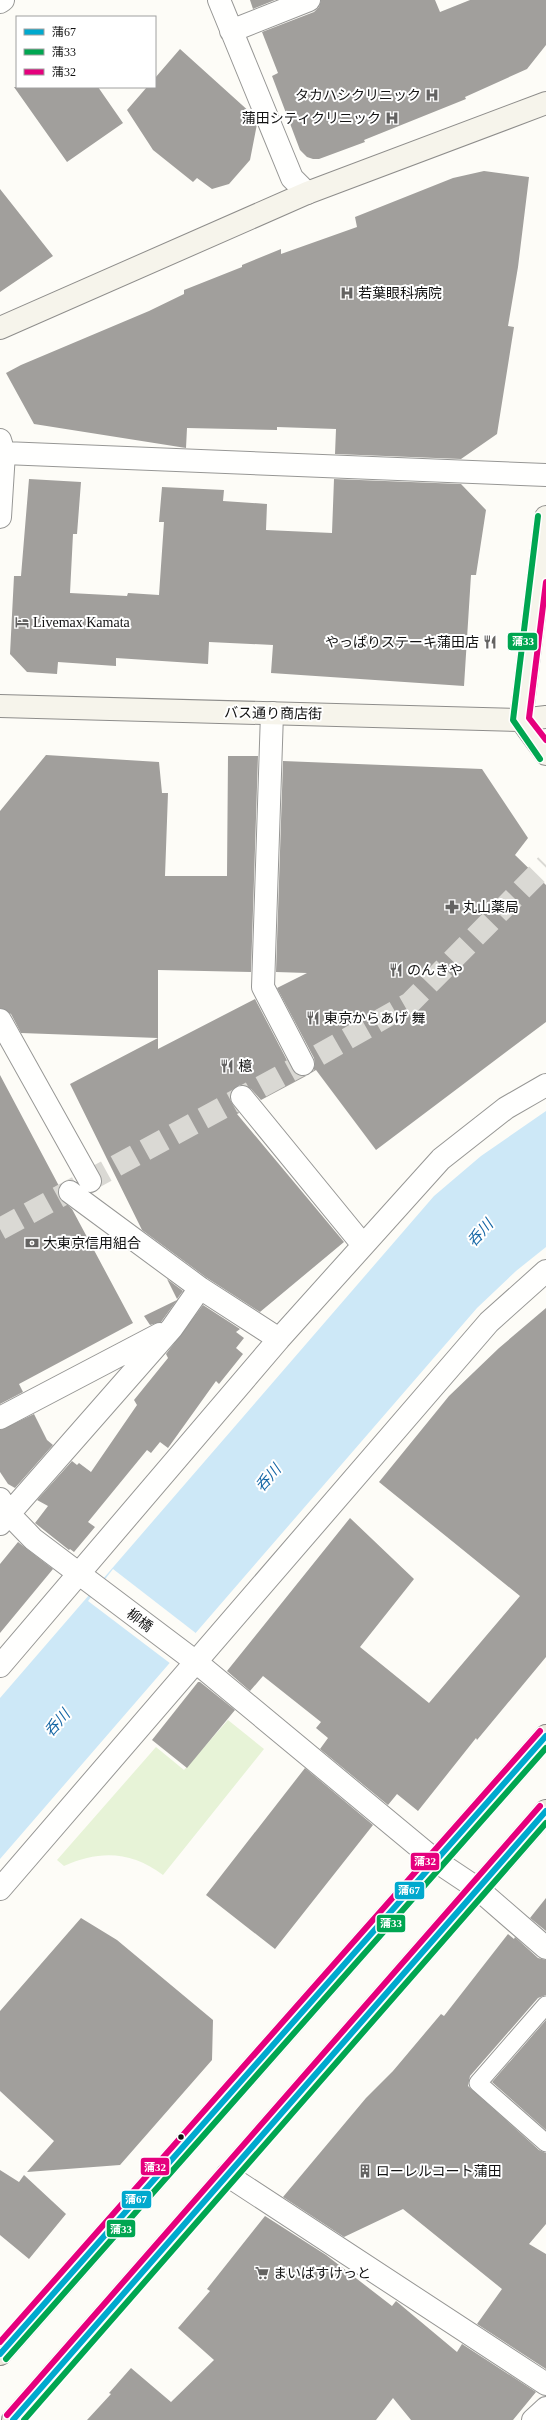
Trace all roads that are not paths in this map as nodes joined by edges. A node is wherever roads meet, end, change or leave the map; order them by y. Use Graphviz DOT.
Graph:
graph roads {
  1 [pos="3,0"];
  2 [pos="219,0"];
  3 [pos="309,0"];
  4 [pos="0,2"];
  5 [pos="231,31"];
  6 [pos="546,103"];
  7 [pos="307,194"];
  8 [pos="0,328"];
  9 [pos="2,447"];
  10 [pos="546,474"];
  11 [pos="0,517"];
  12 [pos="546,517"];
  13 [pos="0,706"];
  14 [pos="272,713"];
  15 [pos="546,717"];
  16 [pos="521,720"];
  17 [pos="546,754"];
  18 [pos="0,1020"];
  19 [pos="303,1064"];
  20 [pos="546,1085"];
  21 [pos="242,1097"];
  22 [pos="90,1181"];
  23 [pos="70,1192"];
  24 [pos="363,1245"];
  25 [pos="546,1271"];
  26 [pos="200,1288"];
  27 [pos="172,1328"];
  28 [pos="279,1339"];
  29 [pos="0,1418"];
  30 [pos="3,1512"];
  31 [pos="86,1579"];
  32 [pos="192,1659"];
  33 [pos="0,1666"];
  34 [pos="546,1736"];
  35 [pos="546,1811"];
  36 [pos="436,1861"];
  37 [pos="0,1889"];
  38 [pos="478,1889"];
  39 [pos="546,1948"];
  40 [pos="546,2005"];
  41 [pos="546,2143"];
  42 [pos="227,2176"];
  43 [pos="0,2354"];
  44 [pos="546,2384"];
  45 [pos="546,2408"];
  46 [pos="13,2420"];
  47 [pos="533,2420"];
  1 -- 4 [label="street"];
  2 -- 5 [label="street"];
  3 -- 5 [label="street"];
  5 -- 7 [label="street"];
  6 -- 7 [label="street"];
  7 -- 8 [label="street"];
  9 -- 10 [label="street"];
  9 -- 11 [label="street"];
  12 -- 16 [label="street"];
  13 -- 14 [label="street, バス通り商店街"];
  14 -- 16 [label="street, バス通り商店街"];
  14 -- 19 [label="street"];
  15 -- 16 [label="street, バス通り商店街"];
  16 -- 17 [label="street"];
  18 -- 22 [label="street"];
  20 -- 24 [label="street"];
  21 -- 24 [label="street"];
  23 -- 26 [label="street"];
  24 -- 28 [label="street"];
  25 -- 32 [label="street"];
  26 -- 27 [label="street"];
  26 -- 28 [label="street"];
  27 -- 29 [label="street"];
  27 -- 30 [label="street"];
  28 -- 31 [label="street"];
  30 -- 31 [label="street, 柳橋"];
  31 -- 32 [label="street, 柳橋"];
  31 -- 33 [label="street"];
  32 -- 36 [label="street, 柳橋"];
  32 -- 37 [label="street"];
  34 -- 36 [label="main road"];
  35 -- 38 [label="main road"];
  36 -- 38 [label="street, 柳橋"];
  36 -- 43 [label="main road"];
  38 -- 39 [label="street, 柳橋"];
  38 -- 42 [label="main road"];
  40 -- 41 [label="lane"];
  42 -- 44 [label="street"];
  42 -- 46 [label="main road"];
  45 -- 47 [label="street"];
}
